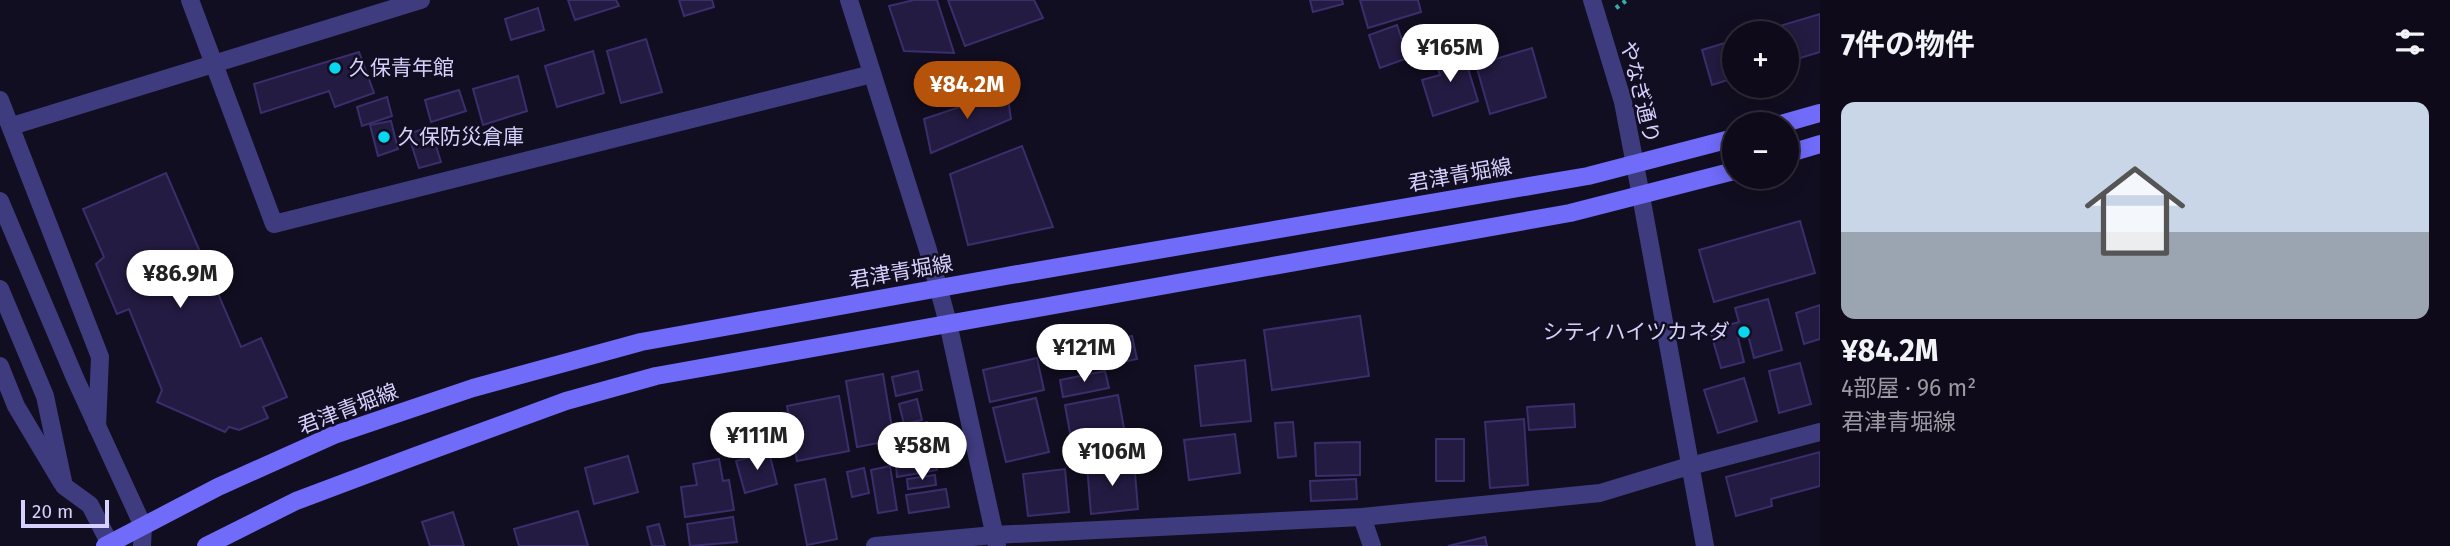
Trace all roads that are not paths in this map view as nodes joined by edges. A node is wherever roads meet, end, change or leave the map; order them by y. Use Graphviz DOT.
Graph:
graph roads {
  1 [pos="190,0"];
  2 [pos="421,0"];
  3 [pos="849,0"];
  4 [pos="1592,0"];
  5 [pos="214,65"];
  6 [pos="872,74"];
  7 [pos="0,100"];
  8 [pos="1820,113"];
  9 [pos="1799,119"];
  10 [pos="12,127"];
  11 [pos="1722,141"];
  12 [pos="1820,144"];
  13 [pos="1799,150"];
  14 [pos="1635,164"];
  15 [pos="1722,174"];
  16 [pos="1641,196"];
  17 [pos="0,201"];
  18 [pos="938,288"];
  19 [pos="0,289"];
  20 [pos="948,323"];
  21 [pos="0,366"];
  22 [pos="97,427"];
  23 [pos="1820,432"];
  24 [pos="1691,466"];
  25 [pos="64,486"];
  26 [pos="1362,517"];
  27 [pos="142,526"];
  28 [pos="995,541"];
  29 [pos="108,545"];
  30 [pos="142,546"];
  31 [pos="206,546"];
  32 [pos="875,546"];
  33 [pos="1372,546"];
  34 [pos="1705,546"];
  1 -- 5 [label="street"];
  2 -- 5 [label="street"];
  3 -- 6 [label="street"];
  4 -- 14 [label="street, やなぎ通り"];
  5 -- 6 [label="street"];
  5 -- 10 [label="street"];
  6 -- 18 [label="street"];
  7 -- 10 [label="street"];
  8 -- 9 [label="main road"];
  10 -- 22 [label="street"];
  11 -- 14 [label="main road, 君津青堀線"];
  12 -- 13 [label="main road"];
  14 -- 16 [label="street, やなぎ通り"];
  14 -- 18 [label="main road, 君津青堀線"];
  15 -- 16 [label="main road"];
  16 -- 20 [label="main road"];
  16 -- 24 [label="street, やなぎ通り"];
  17 -- 22 [label="street"];
  18 -- 20 [label="street"];
  18 -- 27 [label="main road, 君津青堀線"];
  19 -- 25 [label="street"];
  20 -- 28 [label="street"];
  20 -- 31 [label="main road"];
  21 -- 25 [label="street"];
  22 -- 27 [label="street"];
  23 -- 24 [label="street"];
  24 -- 26 [label="street"];
  24 -- 34 [label="street, やなぎ通り"];
  25 -- 29 [label="street"];
  26 -- 28 [label="street"];
  26 -- 33 [label="street"];
  27 -- 29 [label="main road, 君津青堀線"];
  27 -- 30 [label="street"];
  28 -- 32 [label="street"];
}
